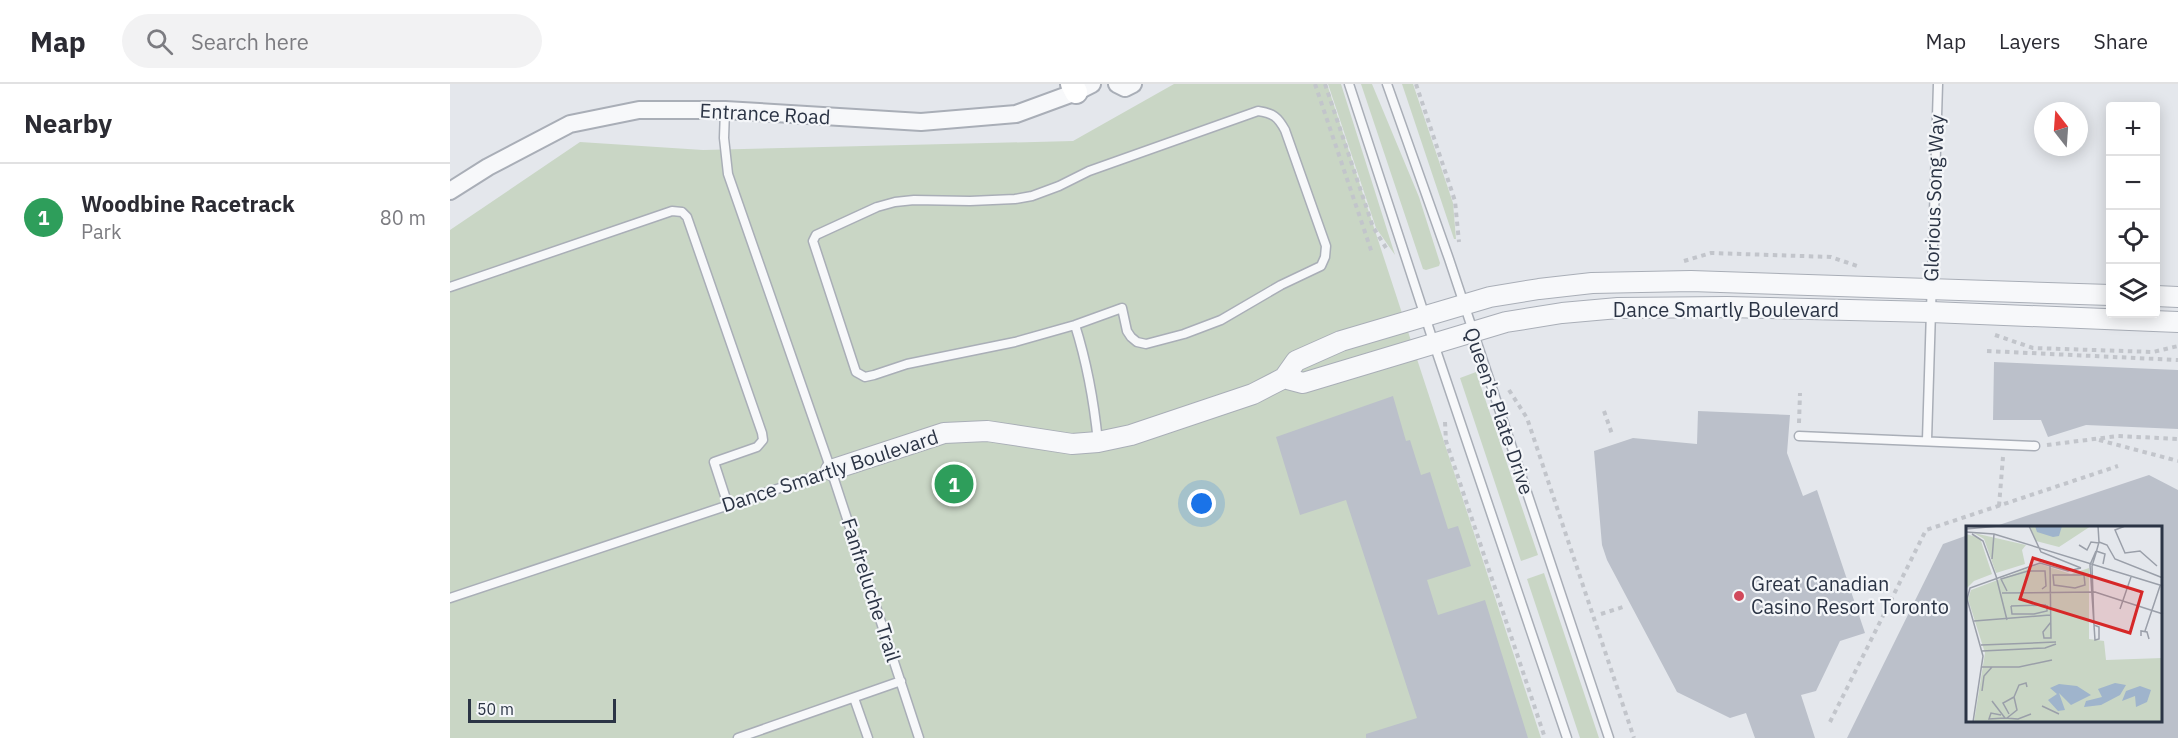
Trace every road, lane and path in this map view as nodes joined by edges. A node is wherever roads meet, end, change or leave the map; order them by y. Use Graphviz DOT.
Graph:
graph roads {
  1 [pos="1117,84"];
  2 [pos="1133,84"];
  3 [pos="1315,84"];
  4 [pos="1325,84"];
  5 [pos="1350,84"];
  6 [pos="1387,84"];
  7 [pos="1416,84"];
  8 [pos="1938,84"];
  9 [pos="1080,87"];
  10 [pos="725,110"];
  11 [pos="450,191"];
  12 [pos="1462,251"];
  13 [pos="1389,252"];
  14 [pos="1372,253"];
  15 [pos="450,287"];
  16 [pos="1931,288"];
  17 [pos="2106,295"];
  18 [pos="2160,296"];
  19 [pos="2178,297"];
  20 [pos="1464,305"];
  21 [pos="1930,312"];
  22 [pos="1425,316"];
  23 [pos="2178,322"];
  24 [pos="1075,325"];
  25 [pos="1472,332"];
  26 [pos="1990,334"];
  27 [pos="1434,344"];
  28 [pos="2178,346"];
  29 [pos="1987,351"];
  30 [pos="2178,360"];
  31 [pos="1284,378"];
  32 [pos="1503,381"];
  33 [pos="1800,393"];
  34 [pos="1604,411"];
  35 [pos="1800,418"];
  36 [pos="1444,421"];
  37 [pos="1612,434"];
  38 [pos="1798,436"];
  39 [pos="2095,439"];
  40 [pos="2178,439"];
  41 [pos="1927,440"];
  42 [pos="1098,442"];
  43 [pos="2004,444"];
  44 [pos="2035,446"];
  45 [pos="2178,461"];
  46 [pos="2118,466"];
  47 [pos="831,470"];
  48 [pos="728,505"];
  49 [pos="1999,506"];
  50 [pos="450,598"];
  51 [pos="1623,607"];
  52 [pos="1601,614"];
  53 [pos="901,681"];
  54 [pos="854,698"];
  55 [pos="1830,722"];
  56 [pos="738,738"];
  57 [pos="868,738"];
  58 [pos="919,738"];
  59 [pos="1545,738"];
  60 [pos="1567,738"];
  61 [pos="1609,738"];
  62 [pos="1634,738"];
  1 -- 2 [label="street"];
  3 -- 14 [label="path"];
  4 -- 13 [label="path"];
  5 -- 22 [label="lane, Queen's Plate Drive"];
  6 -- 20 [label="lane, Queen's Plate Drive"];
  7 -- 12 [label="path"];
  8 -- 16 [label="lane, Glorious Song Way"];
  9 -- 10 [label="street, Entrance Road"];
  10 -- 11 [label="street, Entrance Road"];
  10 -- 47 [label="lane, Fanfreluche Trail"];
  15 -- 48 [label="lane"];
  16 -- 17 [label="street, Dance Smartly Boulevard"];
  16 -- 20 [label="street, Dance Smartly Boulevard"];
  16 -- 21 [label="lane, Glorious Song Way"];
  18 -- 19 [label="street"];
  20 -- 22 [label="street, Dance Smartly Boulevard"];
  20 -- 25 [label="lane, Queen's Plate Drive"];
  21 -- 23 [label="street, Dance Smartly Boulevard"];
  21 -- 25 [label="street, Dance Smartly Boulevard"];
  21 -- 41 [label="lane, Glorious Song Way"];
  22 -- 27 [label="lane, Queen's Plate Drive"];
  22 -- 31 [label="street, Dance Smartly Boulevard"];
  24 -- 24 [label="lane"];
  24 -- 42 [label="lane"];
  25 -- 27 [label="street, Dance Smartly Boulevard"];
  25 -- 61 [label="lane, Queen's Plate Drive"];
  26 -- 28 [label="path"];
  27 -- 31 [label="street, Dance Smartly Boulevard"];
  27 -- 60 [label="lane, Queen's Plate Drive"];
  29 -- 30 [label="path"];
  31 -- 42 [label="street, Dance Smartly Boulevard"];
  32 -- 62 [label="path"];
  33 -- 35 [label="path"];
  34 -- 37 [label="path"];
  36 -- 59 [label="path"];
  38 -- 41 [label="lane"];
  39 -- 40 [label="path"];
  39 -- 44 [label="path"];
  39 -- 45 [label="path"];
  41 -- 43 [label="lane"];
  42 -- 47 [label="street, Dance Smartly Boulevard"];
  43 -- 44 [label="lane"];
  43 -- 49 [label="path"];
  46 -- 49 [label="path"];
  47 -- 48 [label="lane, Dance Smartly Boulevard"];
  47 -- 53 [label="lane, Fanfreluche Trail"];
  48 -- 50 [label="lane, Dance Smartly Boulevard"];
  49 -- 55 [label="path"];
  51 -- 52 [label="path"];
  53 -- 54 [label="lane, Fanfreluche Trail"];
  53 -- 58 [label="lane"];
  54 -- 56 [label="lane, Fanfreluche Trail"];
  54 -- 57 [label="lane"];
}
